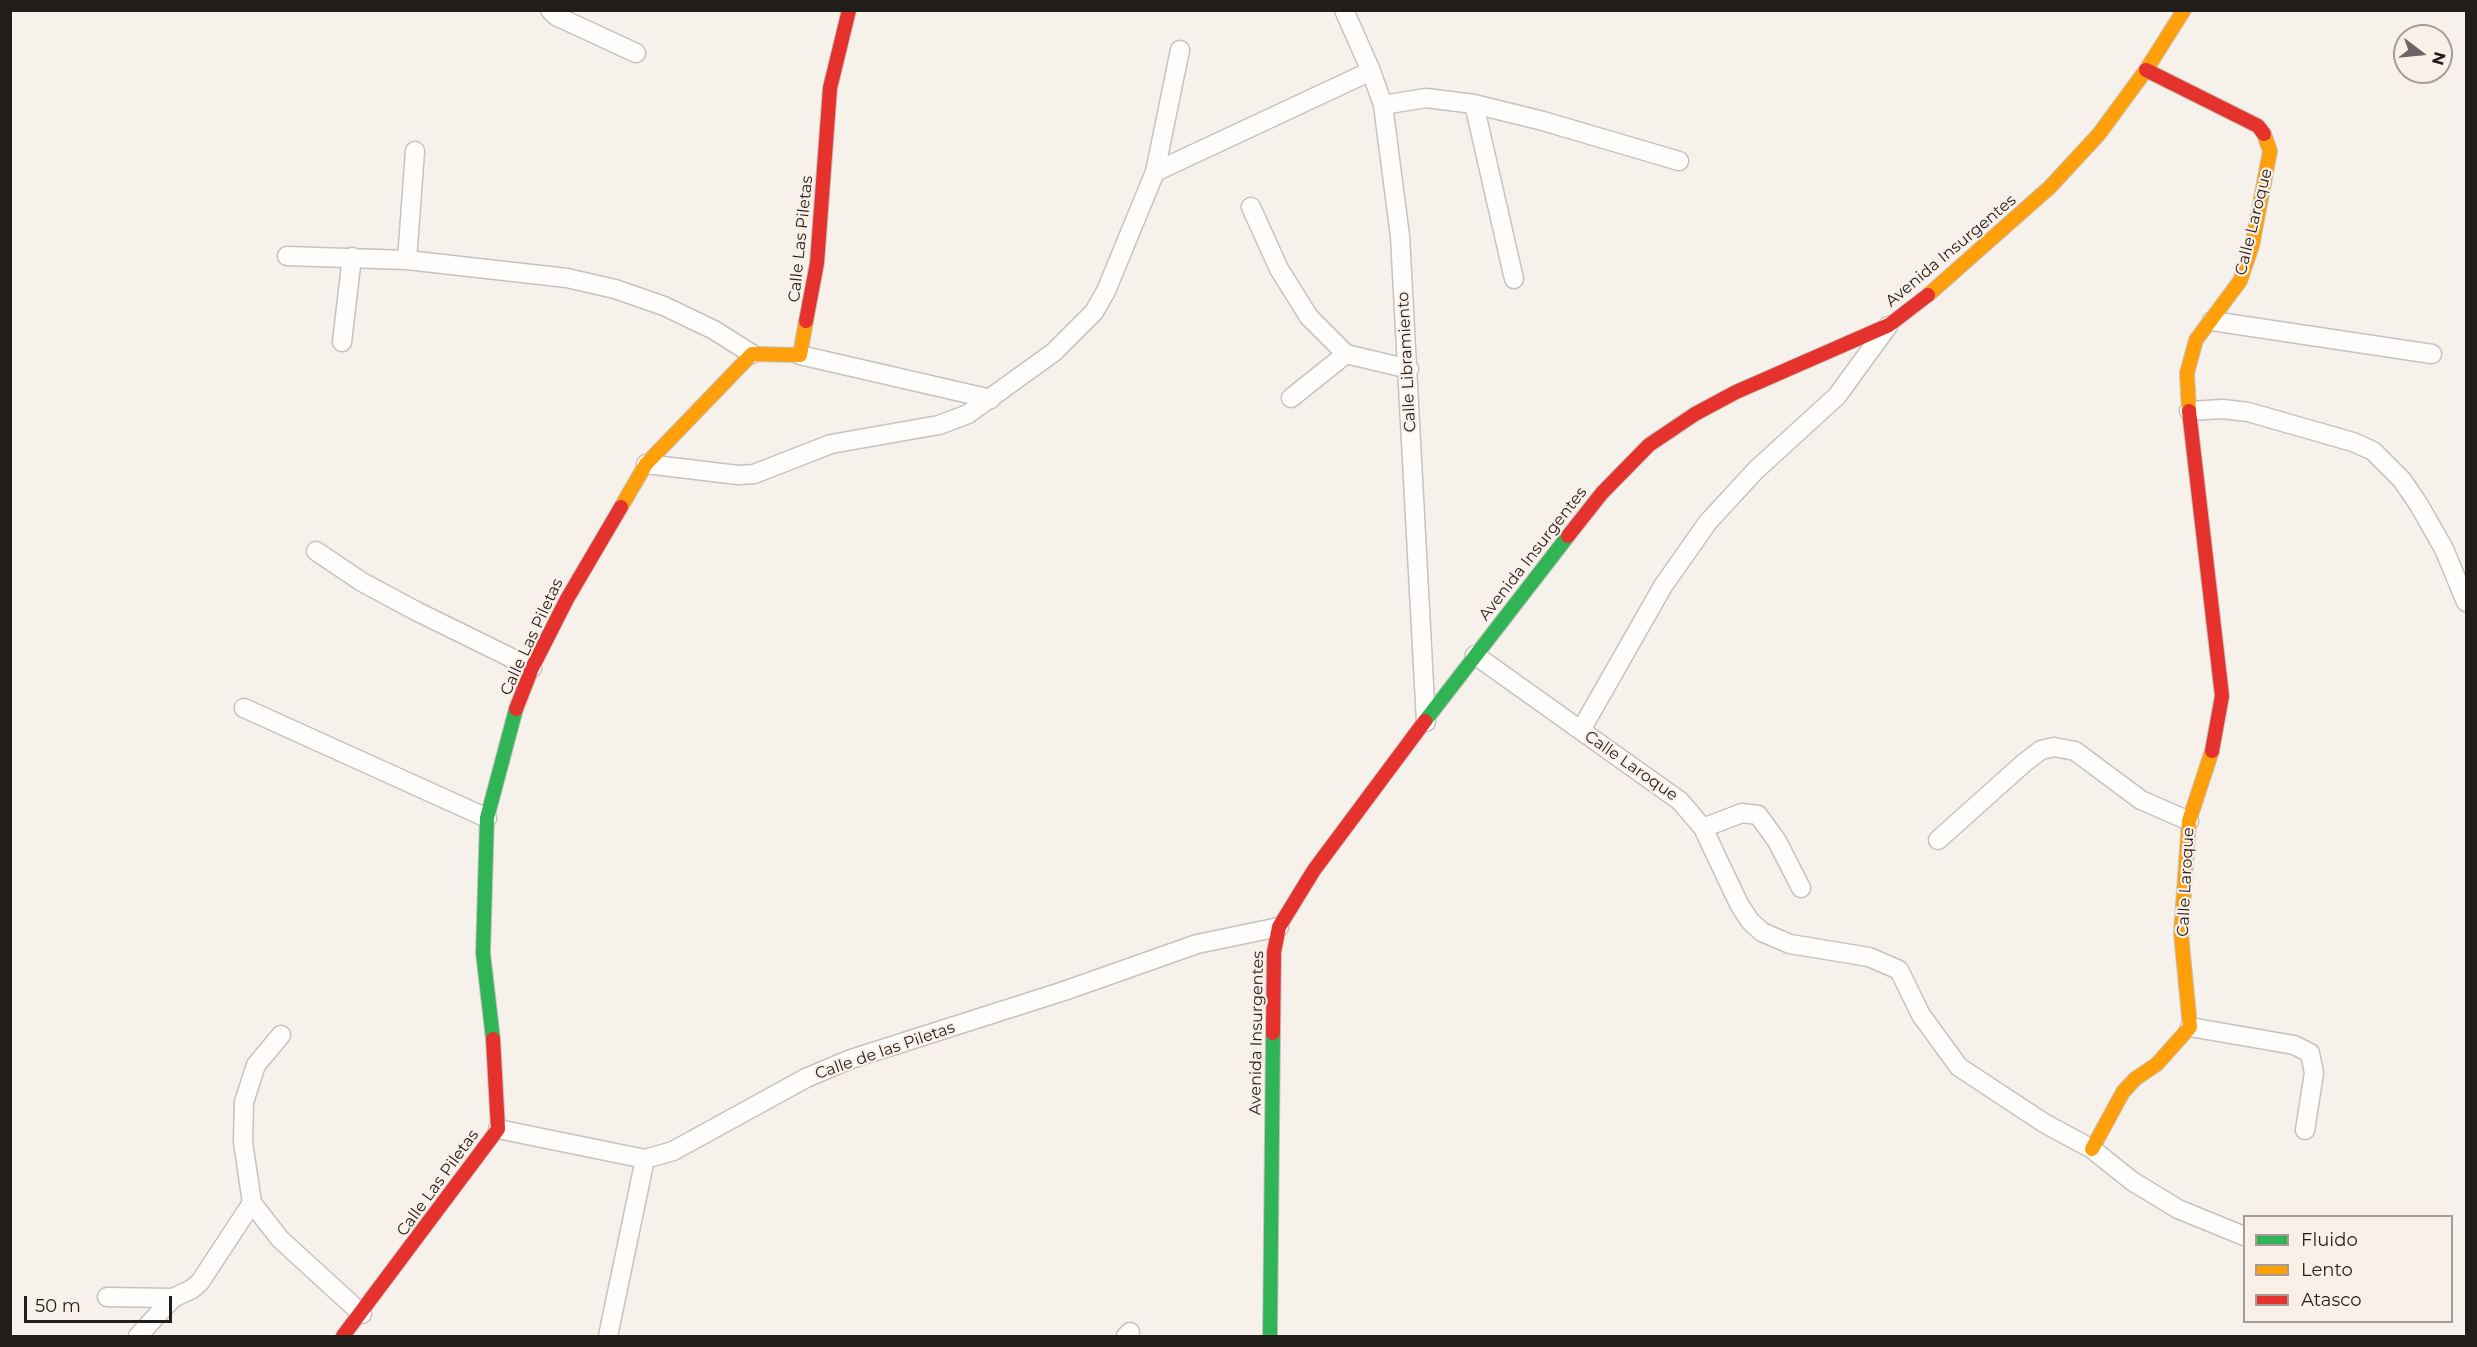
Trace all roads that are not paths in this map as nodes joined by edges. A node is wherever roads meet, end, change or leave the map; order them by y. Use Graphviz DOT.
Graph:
graph roads {
  1 [pos="550,10"];
  2 [pos="849,10"];
  3 [pos="1344,10"];
  4 [pos="2184,10"];
  5 [pos="1180,50"];
  6 [pos="636,53"];
  7 [pos="2146,70"];
  8 [pos="1371,71"];
  9 [pos="1474,104"];
  10 [pos="1383,105"];
  11 [pos="415,151"];
  12 [pos="1679,160"];
  13 [pos="1155,172"];
  14 [pos="1251,207"];
  15 [pos="287,256"];
  16 [pos="352,257"];
  17 [pos="407,260"];
  18 [pos="1514,279"];
  19 [pos="2212,321"];
  20 [pos="1889,325"];
  21 [pos="342,342"];
  22 [pos="752,354"];
  23 [pos="1346,354"];
  24 [pos="2432,354"];
  25 [pos="800,355"];
  26 [pos="1409,369"];
  27 [pos="1291,398"];
  28 [pos="991,399"];
  29 [pos="2188,411"];
  30 [pos="646,464"];
  31 [pos="316,551"];
  32 [pos="2466,598"];
  33 [pos="1475,655"];
  34 [pos="532,668"];
  35 [pos="244,708"];
  36 [pos="1426,722"];
  37 [pos="1581,730"];
  38 [pos="487,818"];
  39 [pos="2189,820"];
  40 [pos="1703,828"];
  41 [pos="1938,840"];
  42 [pos="1801,888"];
  43 [pos="1280,927"];
  44 [pos="2190,1028"];
  45 [pos="281,1035"];
  46 [pos="498,1129"];
  47 [pos="2305,1130"];
  48 [pos="2092,1149"];
  49 [pos="645,1159"];
  50 [pos="252,1203"];
  51 [pos="2243,1236"];
  52 [pos="107,1297"];
  53 [pos="173,1298"];
  54 [pos="362,1314"];
  55 [pos="138,1336"];
  56 [pos="343,1336"];
  57 [pos="608,1336"];
  58 [pos="1270,1336"];
  1 -- 6 [label="street"];
  2 -- 25 [label="street, Calle Las Piletas"];
  3 -- 8 [label="street, Calle Libramiento"];
  4 -- 7 [label="street, Avenida Insurgentes"];
  5 -- 13 [label="street"];
  7 -- 19 [label="street, Calle Laroque"];
  7 -- 20 [label="street, Avenida Insurgentes"];
  8 -- 10 [label="street, Calle Libramiento"];
  8 -- 13 [label="street"];
  9 -- 10 [label="street"];
  9 -- 12 [label="street"];
  9 -- 18 [label="street"];
  10 -- 26 [label="street, Calle Libramiento"];
  11 -- 17 [label="street"];
  13 -- 28 [label="street"];
  14 -- 23 [label="street"];
  15 -- 16 [label="street"];
  16 -- 17 [label="street"];
  16 -- 21 [label="street"];
  17 -- 22 [label="street"];
  19 -- 24 [label="street"];
  19 -- 29 [label="street, Calle Laroque"];
  20 -- 33 [label="street, Avenida Insurgentes"];
  20 -- 37 [label="street"];
  22 -- 25 [label="street"];
  22 -- 30 [label="street, Calle Las Piletas"];
  23 -- 26 [label="street"];
  23 -- 27 [label="street"];
  25 -- 28 [label="street"];
  26 -- 36 [label="street, Calle Libramiento"];
  28 -- 30 [label="street"];
  29 -- 32 [label="street"];
  29 -- 39 [label="street, Calle Laroque"];
  30 -- 34 [label="street, Calle Las Piletas"];
  31 -- 34 [label="street"];
  33 -- 36 [label="street, Avenida Insurgentes"];
  33 -- 37 [label="street, Calle Laroque"];
  34 -- 38 [label="street, Calle Las Piletas"];
  35 -- 38 [label="street"];
  36 -- 43 [label="street, Avenida Insurgentes"];
  37 -- 40 [label="street, Calle Laroque"];
  38 -- 46 [label="street, Calle Las Piletas"];
  39 -- 41 [label="street"];
  39 -- 44 [label="street, Calle Laroque"];
  40 -- 42 [label="street"];
  40 -- 48 [label="street, Calle Laroque"];
  43 -- 49 [label="street, Calle de las Piletas"];
  43 -- 58 [label="street, Avenida Insurgentes"];
  44 -- 47 [label="street"];
  44 -- 48 [label="street"];
  45 -- 50 [label="street"];
  46 -- 49 [label="street, Calle de las Piletas"];
  46 -- 54 [label="street, Calle Las Piletas"];
  48 -- 51 [label="street, Calle Laroque"];
  49 -- 57 [label="street"];
  50 -- 53 [label="street"];
  50 -- 54 [label="street"];
  52 -- 53 [label="street"];
  53 -- 55 [label="street"];
  54 -- 56 [label="street, Calle Las Piletas"];
}
